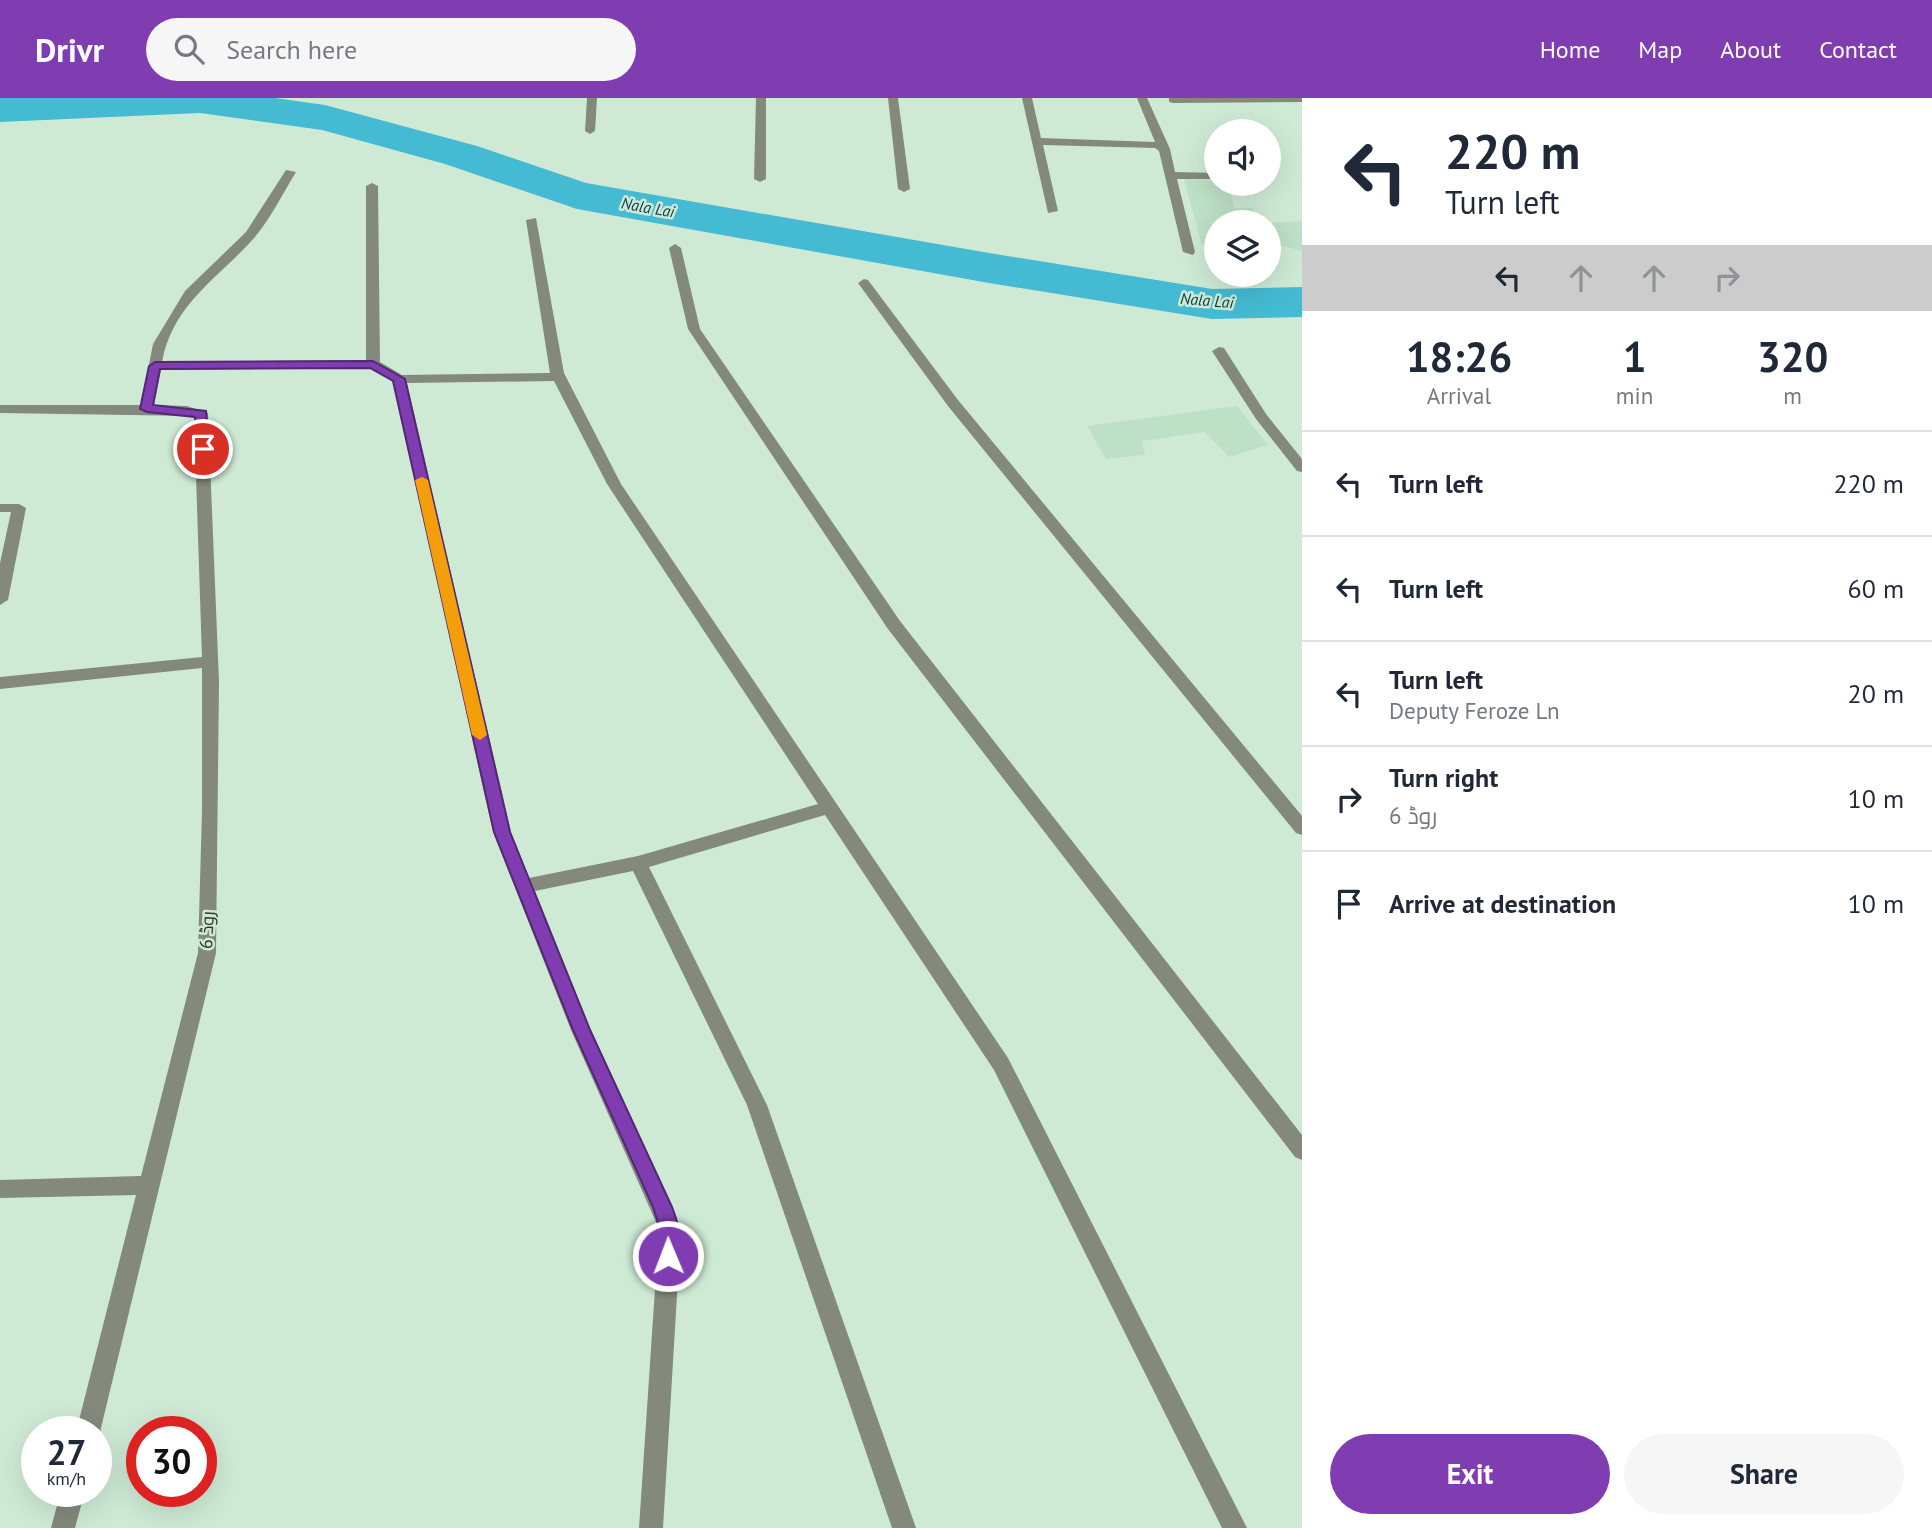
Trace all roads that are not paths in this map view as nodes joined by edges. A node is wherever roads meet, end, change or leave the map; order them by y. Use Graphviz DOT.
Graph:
graph roads {
  1 [pos="592,98"];
  2 [pos="761,98"];
  3 [pos="893,98"];
  4 [pos="1027,98"];
  5 [pos="1142,98"];
  6 [pos="1302,99"];
  7 [pos="1172,100"];
  8 [pos="590,131"];
  9 [pos="1036,141"];
  10 [pos="1164,149"];
  11 [pos="290,172"];
  12 [pos="1170,175"];
  13 [pos="1204,176"];
  14 [pos="760,179"];
  15 [pos="372,186"];
  16 [pos="904,189"];
  17 [pos="1052,211"];
  18 [pos="532,220"];
  19 [pos="675,248"];
  20 [pos="1189,252"];
  21 [pos="864,283"];
  22 [pos="1219,351"];
  23 [pos="373,364"];
  24 [pos="155,366"];
  25 [pos="559,377"];
  26 [pos="399,379"];
  27 [pos="0,409"];
  28 [pos="147,409"];
  29 [pos="1302,468"];
  30 [pos="0,508"];
  31 [pos="0,600"];
  32 [pos="210,662"];
  33 [pos="0,683"];
  34 [pos="829,807"];
  35 [pos="1302,828"];
  36 [pos="638,863"];
  37 [pos="523,886"];
  38 [pos="1302,1151"];
  39 [pos="150,1185"];
  40 [pos="0,1189"];
  41 [pos="92,1416"];
  42 [pos="69,1507"];
  43 [pos="63,1528"];
  44 [pos="651,1528"];
  45 [pos="904,1528"];
  46 [pos="1235,1528"];
  1 -- 8 [label="street"];
  2 -- 14 [label="street"];
  3 -- 16 [label="street"];
  4 -- 9 [label="street"];
  5 -- 10 [label="street"];
  6 -- 7 [label="street"];
  9 -- 10 [label="street"];
  9 -- 17 [label="street"];
  10 -- 12 [label="street"];
  11 -- 24 [label="street"];
  12 -- 13 [label="street"];
  12 -- 20 [label="street"];
  15 -- 23 [label="street"];
  18 -- 25 [label="street"];
  19 -- 38 [label="street"];
  21 -- 35 [label="street"];
  22 -- 29 [label="street"];
  23 -- 24 [label="street"];
  23 -- 26 [label="street"];
  24 -- 28 [label="street"];
  25 -- 26 [label="street"];
  25 -- 34 [label="street"];
  26 -- 37 [label="street"];
  27 -- 28 [label="street"];
  28 -- 32 [label="street, روڈ 6"];
  30 -- 31 [label="street"];
  32 -- 33 [label="street"];
  32 -- 39 [label="street, روڈ 6"];
  34 -- 36 [label="street"];
  34 -- 46 [label="street"];
  36 -- 37 [label="street"];
  36 -- 45 [label="street"];
  37 -- 44 [label="street"];
  39 -- 40 [label="street"];
  39 -- 41 [label="street, روڈ 6"];
  42 -- 43 [label="street"];
}
